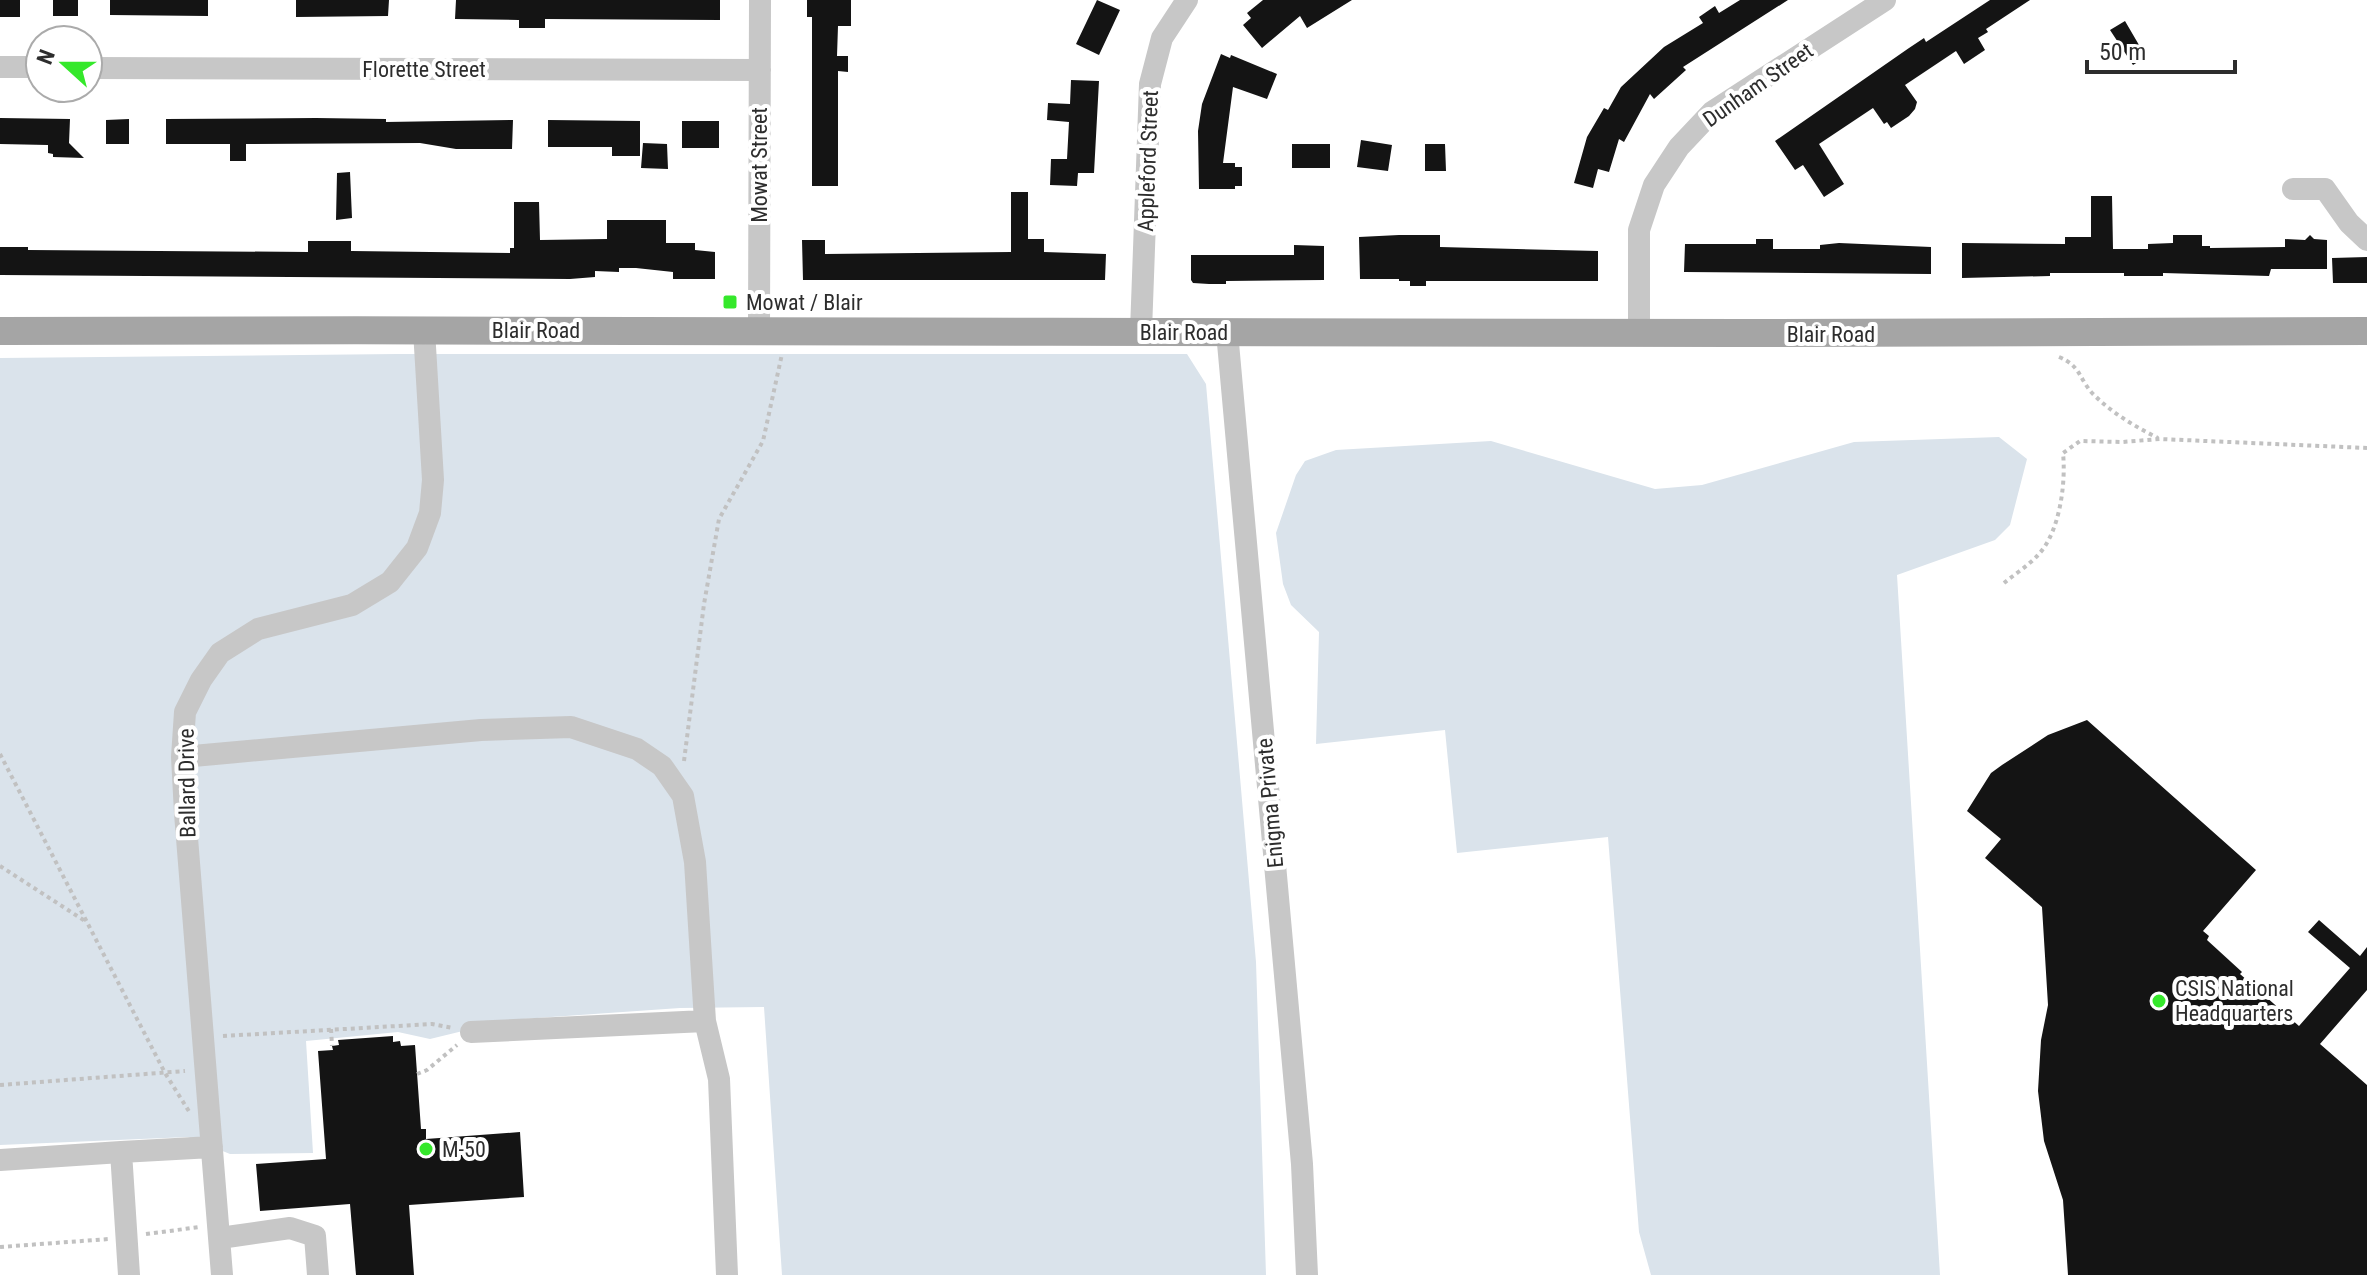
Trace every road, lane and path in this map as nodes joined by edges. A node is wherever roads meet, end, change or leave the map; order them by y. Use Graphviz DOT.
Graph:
graph roads {
  1 [pos="760,0"];
  2 [pos="1187,0"];
  3 [pos="1885,0"];
  4 [pos="0,67"];
  5 [pos="24,67"];
  6 [pos="104,68"];
  7 [pos="760,70"];
  8 [pos="2293,189"];
  9 [pos="2367,240"];
  10 [pos="759,329"];
  11 [pos="787,329"];
  12 [pos="424,330"];
  13 [pos="0,331"];
  14 [pos="1141,331"];
  15 [pos="2367,331"];
  16 [pos="1227,332"];
  17 [pos="1639,334"];
  18 [pos="2054,355"];
  19 [pos="2160,439"];
  20 [pos="2367,448"];
  21 [pos="2004,583"];
  22 [pos="0,754"];
  23 [pos="182,757"];
  24 [pos="683,796"];
  25 [pos="0,866"];
  26 [pos="88,922"];
  27 [pos="705,1021"];
  28 [pos="331,1029"];
  29 [pos="471,1032"];
  30 [pos="204,1037"];
  31 [pos="332,1046"];
  32 [pos="206,1069"];
  33 [pos="165,1073"];
  34 [pos="417,1074"];
  35 [pos="0,1085"];
  36 [pos="210,1122"];
  37 [pos="212,1147"];
  38 [pos="121,1152"];
  39 [pos="0,1160"];
  40 [pos="220,1238"];
  41 [pos="129,1275"];
  42 [pos="222,1275"];
  43 [pos="318,1275"];
  44 [pos="727,1275"];
  45 [pos="1307,1275"];
  1 -- 7 [label="street, Mowat Street"];
  2 -- 14 [label="street, Appleford Street"];
  3 -- 17 [label="street, Dunham Street"];
  4 -- 5 [label="street"];
  6 -- 7 [label="street, Florette Street"];
  7 -- 10 [label="street, Mowat Street"];
  8 -- 9 [label="street"];
  10 -- 11 [label="main road, Blair Road"];
  10 -- 12 [label="main road, Blair Road"];
  11 -- 14 [label="main road, Blair Road"];
  11 -- 24 [label="path"];
  12 -- 13 [label="main road, Blair Road"];
  12 -- 23 [label="street, Ballard Drive"];
  14 -- 16 [label="main road, Blair Road"];
  15 -- 17 [label="main road, Blair Road"];
  16 -- 17 [label="main road, Blair Road"];
  16 -- 45 [label="street, Enigma Private"];
  18 -- 19 [label="path"];
  19 -- 20 [label="path"];
  19 -- 21 [label="path"];
  22 -- 26 [label="path"];
  23 -- 24 [label="street"];
  23 -- 30 [label="street, Ballard Drive"];
  24 -- 27 [label="street"];
  25 -- 26 [label="path"];
  26 -- 33 [label="path"];
  27 -- 29 [label="street"];
  27 -- 44 [label="street"];
  28 -- 29 [label="path"];
  28 -- 30 [label="path"];
  28 -- 31 [label="path"];
  29 -- 34 [label="path"];
  30 -- 32 [label="street, Ballard Drive"];
  32 -- 33 [label="path"];
  32 -- 36 [label="street, Ballard Drive"];
  33 -- 35 [label="path"];
  33 -- 36 [label="path"];
  36 -- 37 [label="street, Ballard Drive"];
  37 -- 38 [label="street"];
  37 -- 40 [label="street, Ballard Drive"];
  38 -- 39 [label="street"];
  38 -- 41 [label="street"];
  40 -- 42 [label="street, Ballard Drive"];
  40 -- 43 [label="street"];
}
